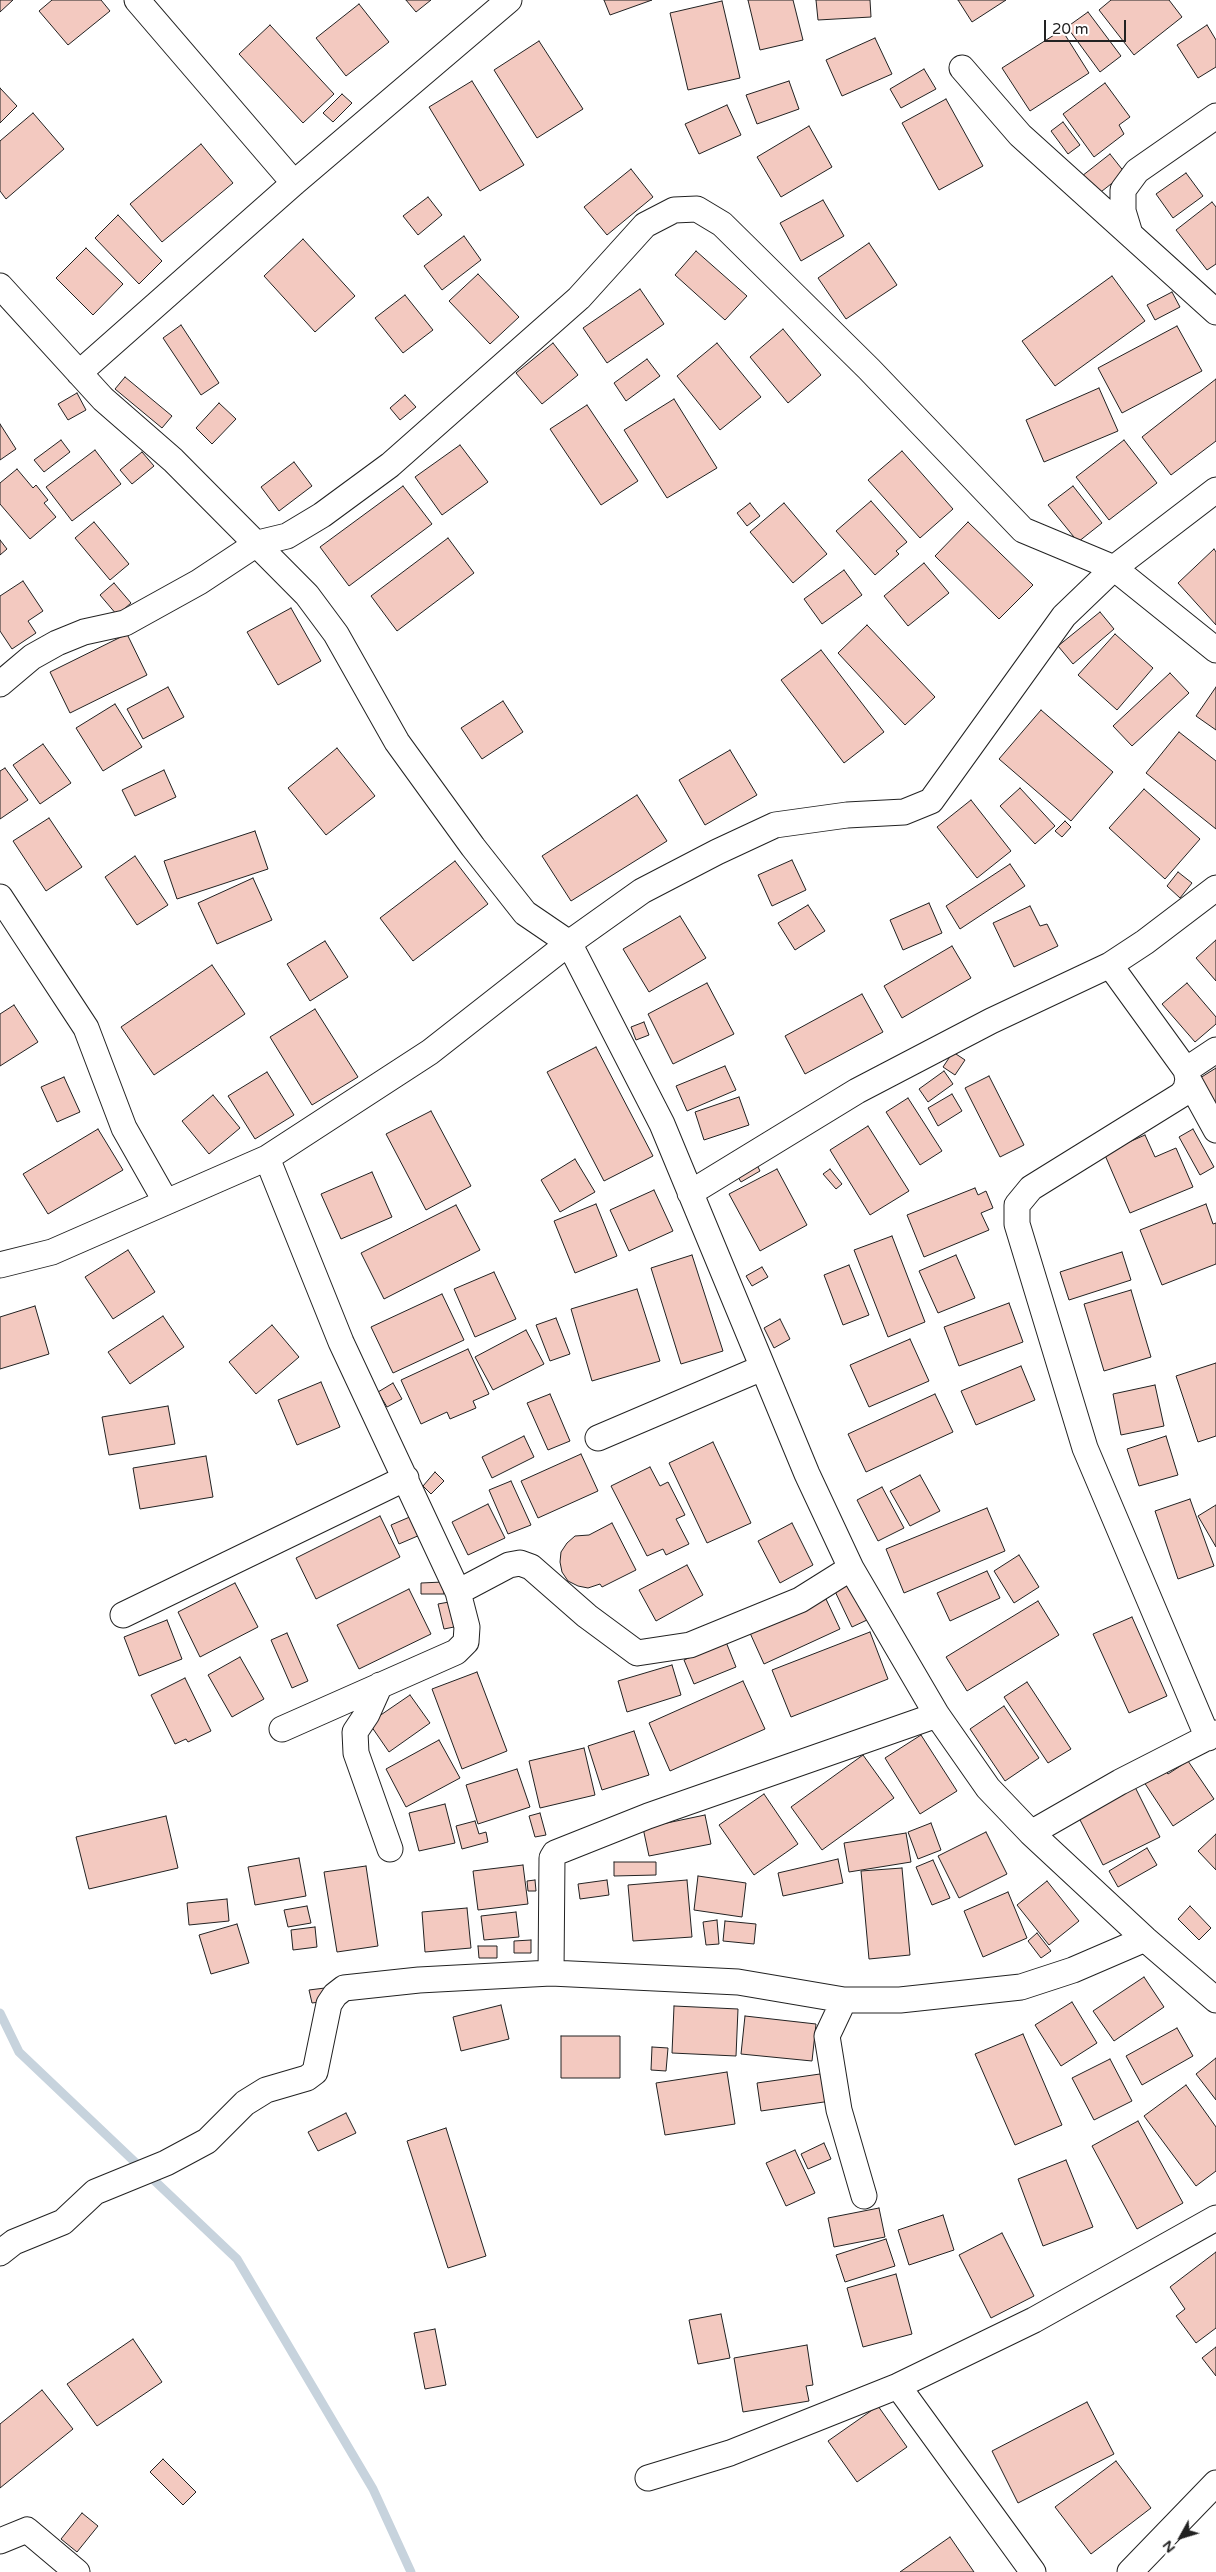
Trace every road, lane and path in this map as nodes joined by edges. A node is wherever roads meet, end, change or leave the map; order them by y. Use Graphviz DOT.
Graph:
graph roads {
  1 [pos="136,0"];
  2 [pos="509,0"];
  3 [pos="962,68"];
  4 [pos="1216,116"];
  5 [pos="294,183"];
  6 [pos="1130,234"];
  7 [pos="0,286"];
  8 [pos="1216,312"];
  9 [pos="79,373"];
  10 [pos="1216,490"];
  11 [pos="258,543"];
  12 [pos="1114,568"];
  13 [pos="1216,650"];
  14 [pos="0,684"];
  15 [pos="1216,888"];
  16 [pos="0,896"];
  17 [pos="570,943"];
  18 [pos="1110,965"];
  19 [pos="1216,1050"];
  20 [pos="1187,1075"];
  21 [pos="1216,1130"];
  22 [pos="267,1158"];
  23 [pos="690,1193"];
  24 [pos="166,1202"];
  25 [pos="0,1265"];
  26 [pos="762,1368"];
  27 [pos="598,1438"];
  28 [pos="406,1478"];
  29 [pos="851,1568"];
  30 [pos="458,1592"];
  31 [pos="123,1615"];
  32 [pos="380,1685"];
  33 [pos="937,1715"];
  34 [pos="282,1729"];
  35 [pos="1212,1735"];
  36 [pos="1031,1833"];
  37 [pos="390,1849"];
  38 [pos="1145,1939"];
  39 [pos="551,1973"];
  40 [pos="844,2000"];
  41 [pos="1216,2000"];
  42 [pos="864,2196"];
  43 [pos="1216,2218"];
  44 [pos="0,2254"];
  45 [pos="898,2386"];
  46 [pos="648,2478"];
  47 [pos="1216,2483"];
  48 [pos="0,2541"];
  49 [pos="77,2572"];
  50 [pos="1033,2572"];
  51 [pos="1130,2572"];
  1 -- 5 [label="street"];
  2 -- 5 [label="street"];
  3 -- 6 [label="street"];
  4 -- 6 [label="street"];
  5 -- 9 [label="street"];
  6 -- 8 [label="street"];
  7 -- 9 [label="street"];
  9 -- 11 [label="street"];
  10 -- 12 [label="street"];
  11 -- 12 [label="street"];
  11 -- 14 [label="street"];
  11 -- 17 [label="street"];
  12 -- 13 [label="street"];
  12 -- 17 [label="street"];
  15 -- 18 [label="street"];
  16 -- 24 [label="street"];
  17 -- 22 [label="street"];
  17 -- 23 [label="street"];
  18 -- 20 [label="street"];
  18 -- 23 [label="street"];
  19 -- 20 [label="street"];
  20 -- 21 [label="street"];
  20 -- 35 [label="street"];
  22 -- 24 [label="street"];
  22 -- 28 [label="street"];
  23 -- 26 [label="street"];
  24 -- 25 [label="street"];
  26 -- 27 [label="street"];
  26 -- 29 [label="street"];
  28 -- 30 [label="street"];
  28 -- 31 [label="street"];
  29 -- 30 [label="street"];
  29 -- 33 [label="street"];
  30 -- 32 [label="street"];
  32 -- 34 [label="street"];
  32 -- 37 [label="street"];
  33 -- 36 [label="street"];
  33 -- 39 [label="street"];
  35 -- 36 [label="street"];
  36 -- 38 [label="street"];
  38 -- 40 [label="street"];
  38 -- 41 [label="street"];
  39 -- 40 [label="street"];
  39 -- 44 [label="street"];
  40 -- 42 [label="street"];
  43 -- 45 [label="street"];
  45 -- 46 [label="street"];
  45 -- 50 [label="street"];
  47 -- 51 [label="street"];
  48 -- 49 [label="street"];
}
